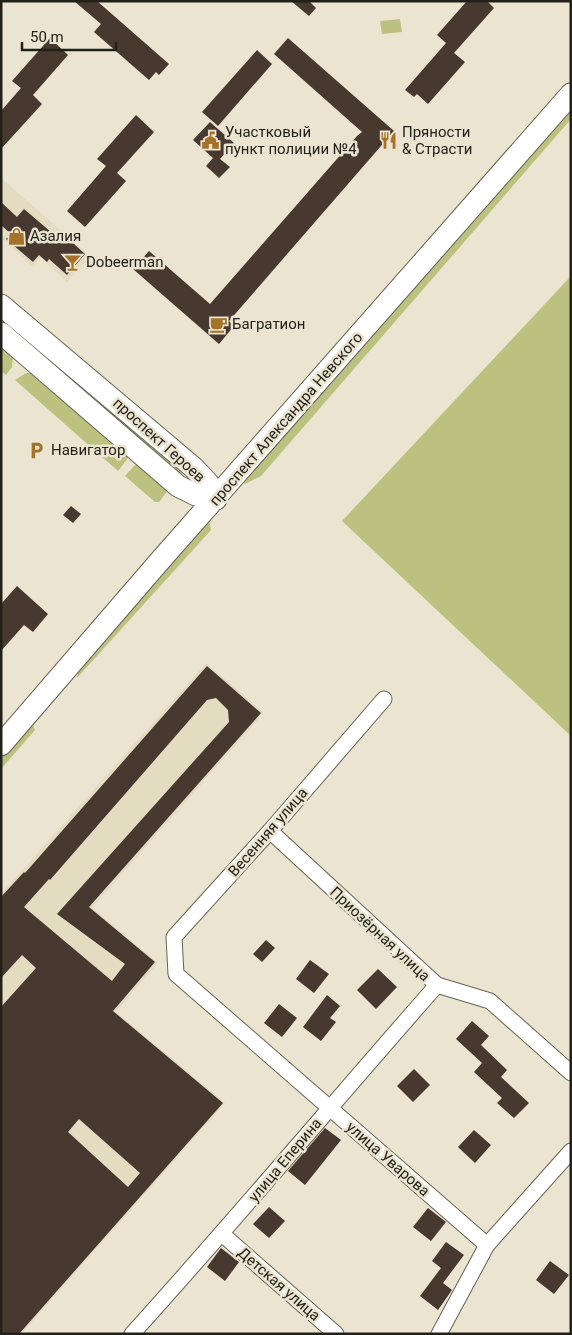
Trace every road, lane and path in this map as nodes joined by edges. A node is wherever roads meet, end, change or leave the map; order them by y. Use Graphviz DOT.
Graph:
graph roads {
  1 [pos="571,94"];
  2 [pos="1,305"];
  3 [pos="1,333"];
  4 [pos="216,499"];
  5 [pos="384,699"];
  6 [pos="1,745"];
  7 [pos="270,832"];
  8 [pos="176,974"];
  9 [pos="437,985"];
  10 [pos="571,1073"];
  11 [pos="329,1108"];
  12 [pos="571,1151"];
  13 [pos="222,1234"];
  14 [pos="487,1245"];
  15 [pos="132,1334"];
  16 [pos="336,1334"];
  17 [pos="439,1334"];
  1 -- 4 [label="main road, проспект Александра Невского"];
  2 -- 4 [label="main road, проспект Героев"];
  3 -- 4 [label="main road, проспект Героев"];
  4 -- 6 [label="main road, проспект Александра Невского"];
  5 -- 7 [label="street, Весенняя улица"];
  7 -- 8 [label="street, Весенняя улица"];
  7 -- 9 [label="street, Приозёрная улица"];
  8 -- 11 [label="street, улица Уварова"];
  9 -- 10 [label="street, Приозёрная улица"];
  9 -- 11 [label="street, улица Еперина"];
  11 -- 13 [label="street, улица Еперина"];
  11 -- 14 [label="street, улица Уварова"];
  12 -- 14 [label="street"];
  13 -- 15 [label="street, улица Еперина"];
  13 -- 16 [label="street, Детская улица"];
  14 -- 17 [label="street"];
}
